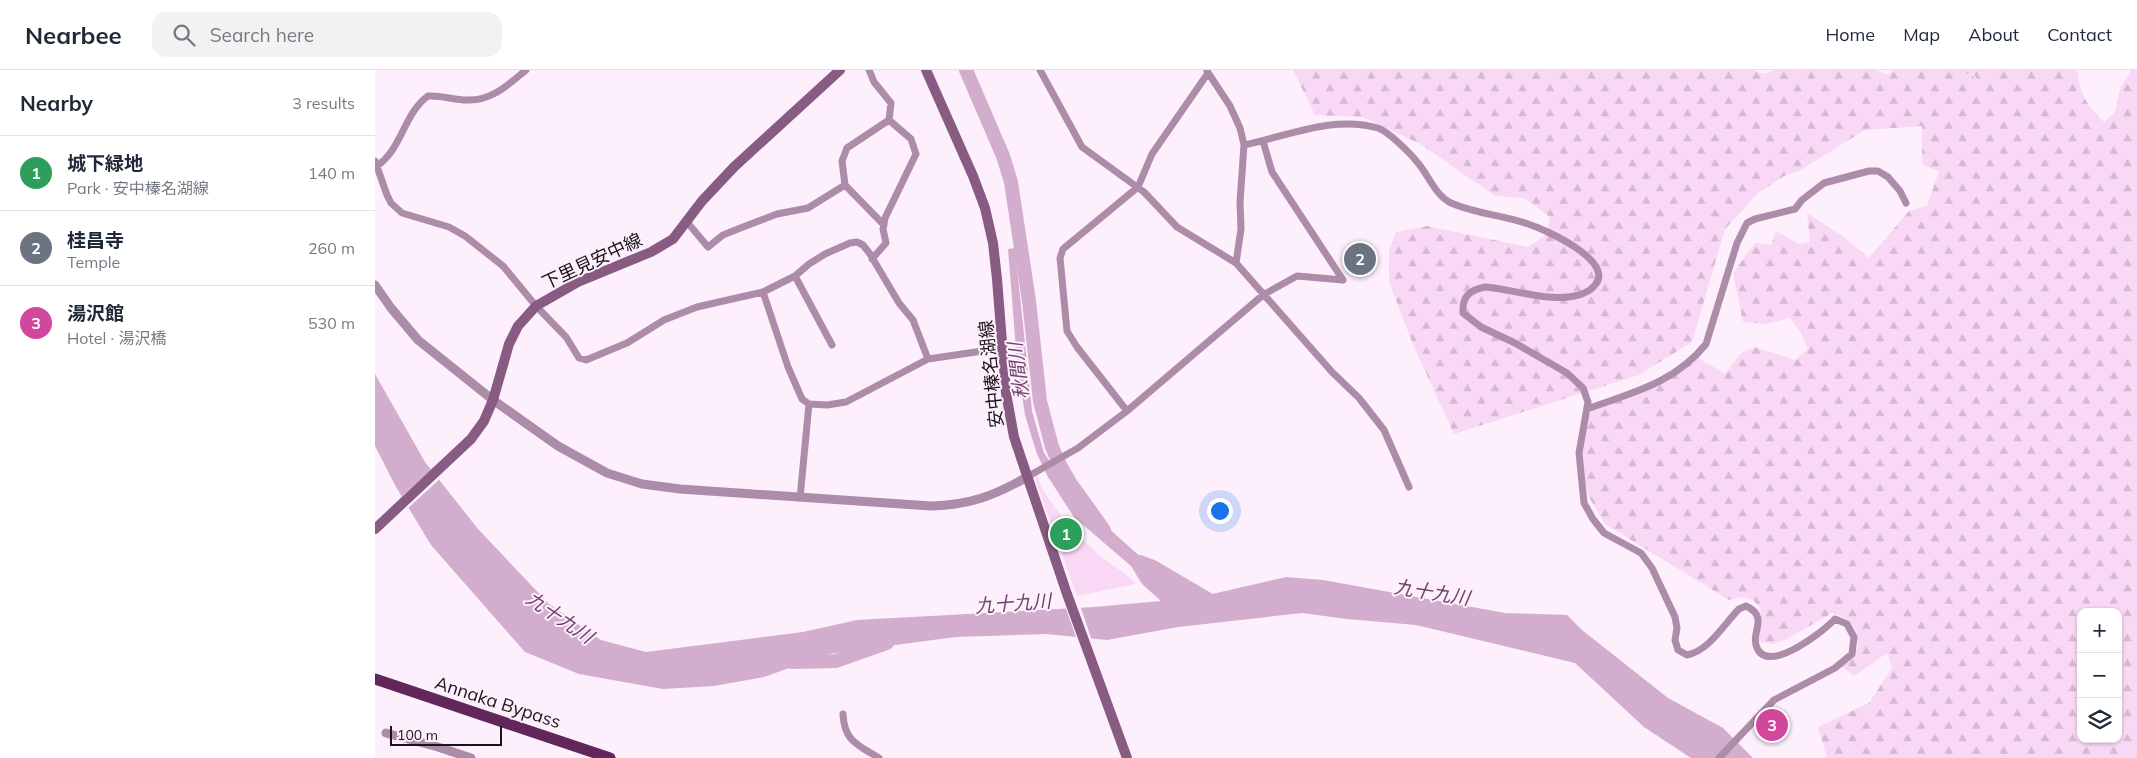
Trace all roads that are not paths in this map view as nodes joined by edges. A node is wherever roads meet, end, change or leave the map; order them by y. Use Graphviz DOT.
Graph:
graph roads {
  1 [pos="527,70"];
  2 [pos="840,70"];
  3 [pos="869,70"];
  4 [pos="926,70"];
  5 [pos="1039,70"];
  6 [pos="1207,71"];
  7 [pos="889,120"];
  8 [pos="1263,141"];
  9 [pos="1244,145"];
  10 [pos="376,164"];
  11 [pos="845,186"];
  12 [pos="1138,187"];
  13 [pos="1906,203"];
  14 [pos="687,222"];
  15 [pos="883,225"];
  16 [pos="872,259"];
  17 [pos="1236,263"];
  18 [pos="795,276"];
  19 [pos="375,285"];
  20 [pos="763,292"];
  21 [pos="1263,295"];
  22 [pos="536,306"];
  23 [pos="832,345"];
  24 [pos="1003,348"];
  25 [pos="928,360"];
  26 [pos="493,400"];
  27 [pos="809,404"];
  28 [pos="1587,409"];
  29 [pos="1127,411"];
  30 [pos="1027,477"];
  31 [pos="1409,487"];
  32 [pos="800,498"];
  33 [pos="375,529"];
  34 [pos="375,680"];
  35 [pos="843,714"];
  36 [pos="386,733"];
  37 [pos="471,758"];
  38 [pos="610,758"];
  39 [pos="879,758"];
  40 [pos="1127,758"];
  41 [pos="1719,758"];
  1 -- 10 [label="street"];
  2 -- 14 [label="main road, 下里見安中線"];
  3 -- 7 [label="street"];
  4 -- 24 [label="main road, 安中榛名湖線"];
  5 -- 12 [label="street"];
  6 -- 9 [label="street"];
  6 -- 12 [label="street"];
  7 -- 11 [label="street"];
  7 -- 15 [label="street"];
  8 -- 9 [label="street"];
  8 -- 21 [label="street"];
  8 -- 28 [label="street"];
  9 -- 17 [label="street"];
  10 -- 22 [label="street"];
  11 -- 14 [label="street"];
  11 -- 15 [label="street"];
  12 -- 17 [label="street"];
  12 -- 29 [label="street"];
  13 -- 28 [label="street"];
  14 -- 22 [label="main road, 下里見安中線"];
  15 -- 16 [label="street"];
  16 -- 18 [label="street"];
  16 -- 25 [label="street"];
  17 -- 21 [label="street"];
  18 -- 20 [label="street"];
  18 -- 23 [label="street"];
  19 -- 26 [label="street"];
  20 -- 22 [label="street"];
  20 -- 27 [label="street"];
  21 -- 29 [label="street"];
  21 -- 31 [label="street"];
  22 -- 26 [label="main road, 下里見安中線"];
  24 -- 25 [label="street"];
  24 -- 30 [label="main road, 安中榛名湖線"];
  25 -- 27 [label="street"];
  26 -- 32 [label="street"];
  26 -- 33 [label="main road, 下里見安中線"];
  27 -- 32 [label="street"];
  28 -- 41 [label="street"];
  29 -- 30 [label="street"];
  30 -- 32 [label="street"];
  30 -- 40 [label="main road, 安中榛名湖線"];
  34 -- 38 [label="highway, Annaka Bypass"];
  35 -- 39 [label="street"];
  36 -- 37 [label="street"];
}
